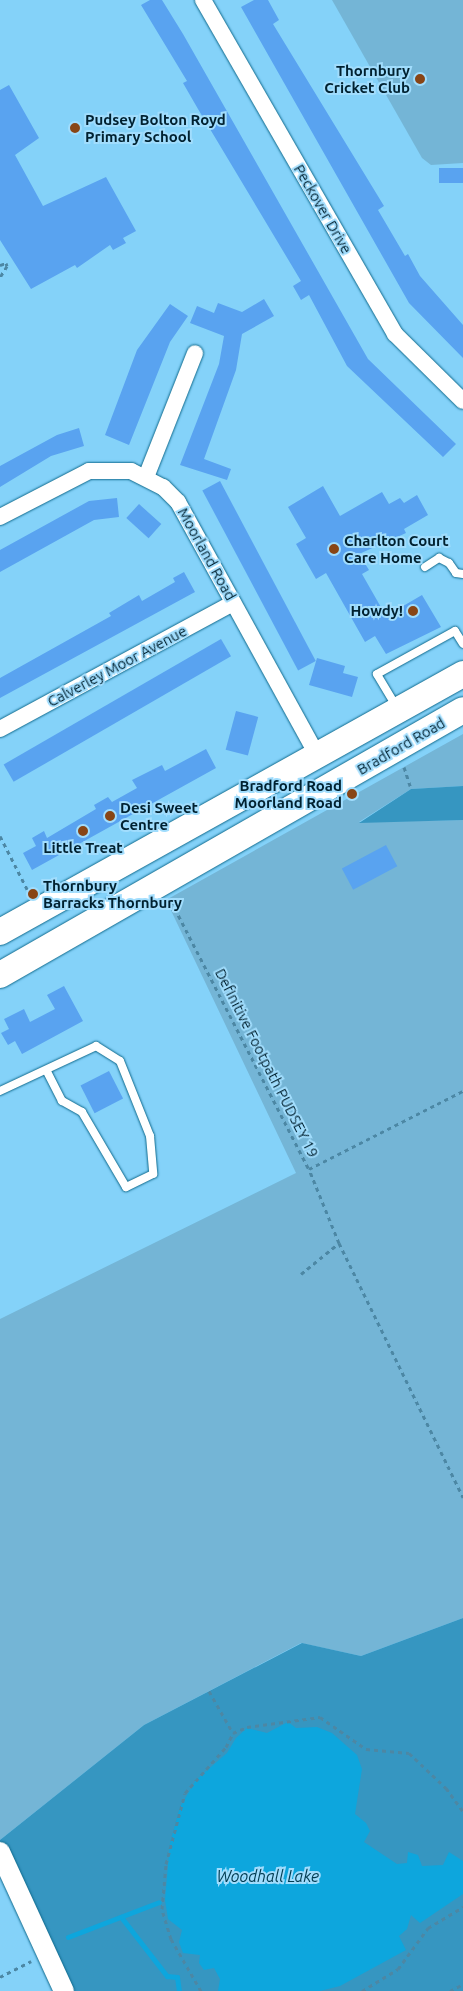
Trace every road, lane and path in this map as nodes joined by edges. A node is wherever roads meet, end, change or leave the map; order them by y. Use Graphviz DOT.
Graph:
graph roads {
  1 [pos="203,0"];
  2 [pos="0,265"];
  3 [pos="0,277"];
  4 [pos="195,353"];
  5 [pos="463,402"];
  6 [pos="146,477"];
  7 [pos="0,517"];
  8 [pos="425,567"];
  9 [pos="463,574"];
  10 [pos="233,603"];
  11 [pos="463,644"];
  12 [pos="463,674"];
  13 [pos="399,710"];
  14 [pos="463,710"];
  15 [pos="0,729"];
  16 [pos="317,755"];
  17 [pos="403,761"];
  18 [pos="410,786"];
  19 [pos="0,836"];
  20 [pos="167,893"];
  21 [pos="39,910"];
  22 [pos="0,932"];
  23 [pos="0,975"];
  24 [pos="47,1072"];
  25 [pos="463,1091"];
  26 [pos="0,1092"];
  27 [pos="309,1169"];
  28 [pos="339,1243"];
  29 [pos="301,1274"];
  30 [pos="463,1497"];
  31 [pos="209,1691"];
  32 [pos="233,1732"];
  33 [pos="463,1811"];
  34 [pos="0,1852"];
  35 [pos="463,1907"];
  36 [pos="47,1953"];
  37 [pos="0,1977"];
  38 [pos="463,1984"];
  39 [pos="64,1991"];
  40 [pos="201,1991"];
  41 [pos="362,1991"];
  42 [pos="450,1991"];
  1 -- 5 [label="street, Peckover Drive"];
  2 -- 3 [label="path"];
  4 -- 6 [label="street"];
  6 -- 7 [label="street, Moorland Road"];
  6 -- 10 [label="street, Moorland Road"];
  8 -- 9 [label="lane"];
  10 -- 15 [label="street, Calverley Moor Avenue"];
  10 -- 16 [label="street, Moorland Road"];
  11 -- 13 [label="lane"];
  12 -- 13 [label="highway"];
  13 -- 16 [label="highway"];
  14 -- 23 [label="highway, Bradford Road"];
  16 -- 21 [label="highway"];
  17 -- 18 [label="path"];
  19 -- 21 [label="path"];
  20 -- 27 [label="path, Definitive Footpath PUDSEY 19"];
  21 -- 22 [label="highway"];
  24 -- 24 [label="lane"];
  24 -- 26 [label="lane"];
  25 -- 27 [label="path, Definitive Footpath PUDSEY 19"];
  27 -- 28 [label="path"];
  28 -- 29 [label="path"];
  28 -- 30 [label="path"];
  31 -- 32 [label="path"];
  32 -- 33 [label="path"];
  32 -- 40 [label="path"];
  34 -- 36 [label="street"];
  35 -- 41 [label="path"];
  36 -- 37 [label="path"];
  36 -- 39 [label="street"];
  38 -- 42 [label="path"];
}
